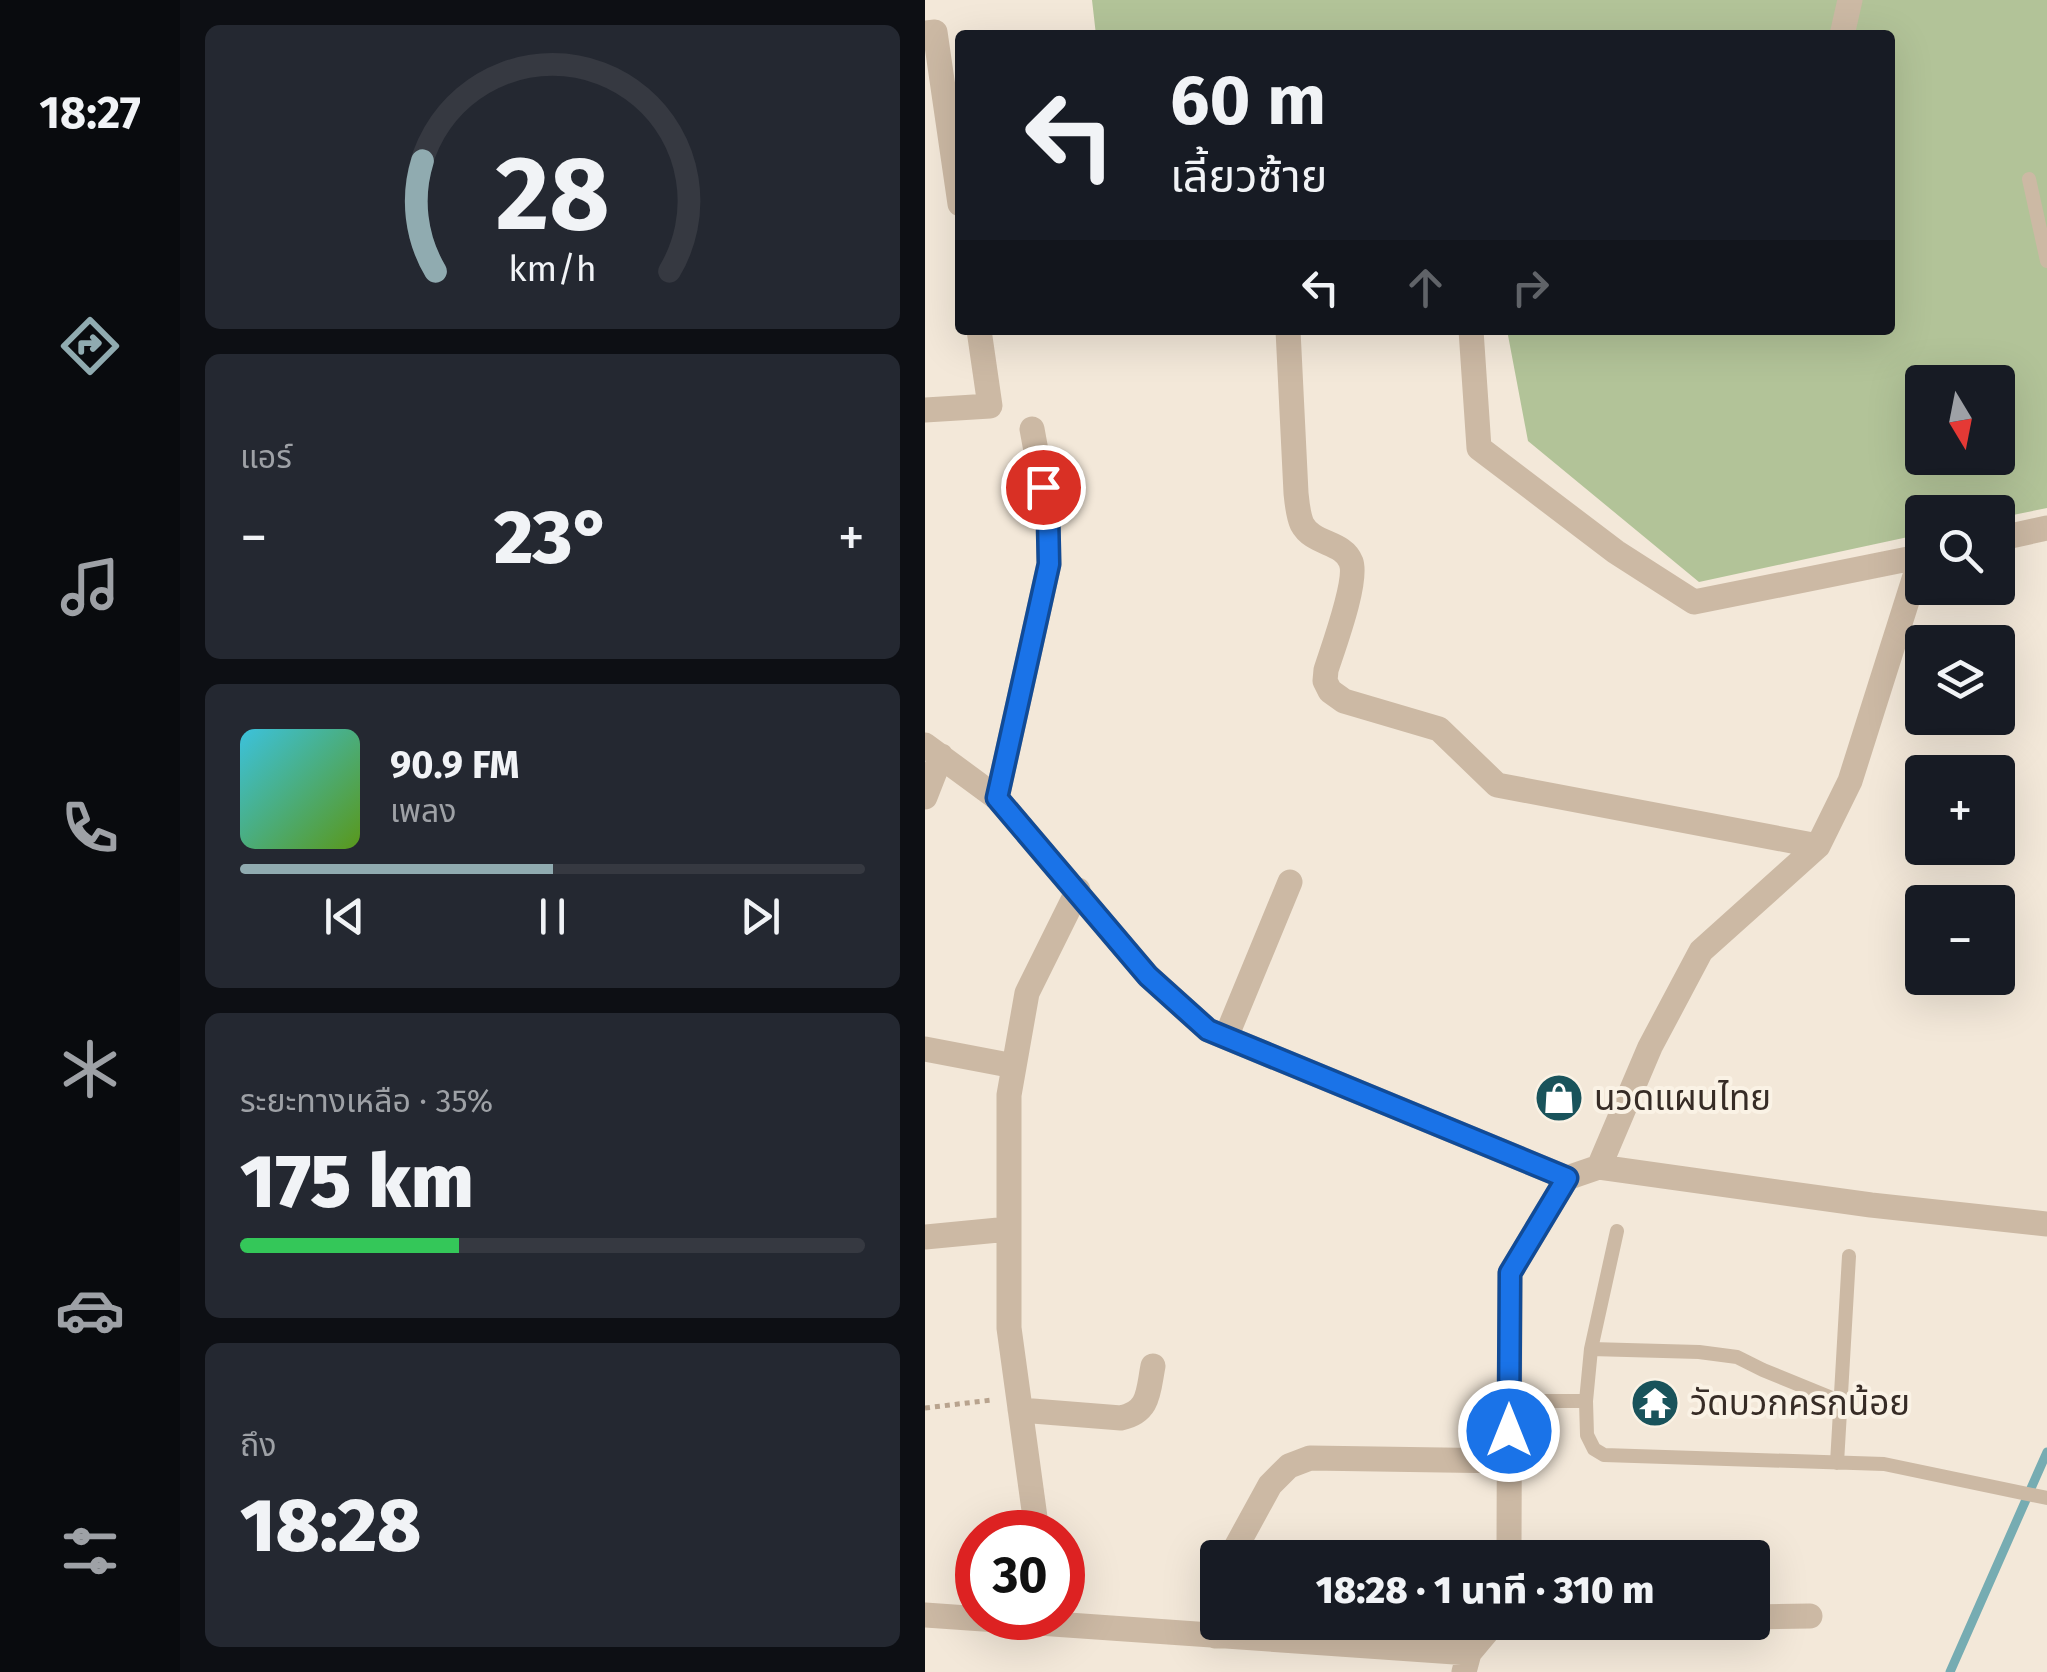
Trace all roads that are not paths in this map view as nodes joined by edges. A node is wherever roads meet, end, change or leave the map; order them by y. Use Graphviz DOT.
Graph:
graph roads {
  1 [pos="1850,0"];
  2 [pos="1843,30"];
  3 [pos="925,34"];
  4 [pos="955,170"];
  5 [pos="2029,179"];
  6 [pos="2047,261"];
  7 [pos="980,335"];
  8 [pos="1288,335"];
  9 [pos="1471,335"];
  10 [pos="925,410"];
  11 [pos="1032,429"];
  12 [pos="2047,528"];
  13 [pos="2015,535"];
  14 [pos="1905,560"];
  15 [pos="1907,605"];
  16 [pos="933,751"];
  17 [pos="925,797"];
  18 [pos="997,798"];
  19 [pos="1819,846"];
  20 [pos="1291,882"];
  21 [pos="1078,890"];
  22 [pos="1226,1038"];
  23 [pos="925,1049"];
  24 [pos="1014,1066"];
  25 [pos="1599,1167"];
  26 [pos="1567,1178"];
  27 [pos="2047,1224"];
  28 [pos="1009,1229"];
  29 [pos="1617,1231"];
  30 [pos="925,1237"];
  31 [pos="1849,1256"];
  32 [pos="1591,1349"];
  33 [pos="1153,1366"];
  34 [pos="1509,1401"];
  35 [pos="1587,1401"];
  36 [pos="1839,1401"];
  37 [pos="1019,1404"];
  38 [pos="1509,1462"];
  39 [pos="1837,1462"];
  40 [pos="2047,1498"];
  41 [pos="1034,1510"];
  42 [pos="1239,1540"];
  43 [pos="1509,1540"];
  44 [pos="925,1614"];
  45 [pos="955,1616"];
  46 [pos="1810,1616"];
  47 [pos="1770,1617"];
  48 [pos="1085,1624"];
  49 [pos="1200,1635"];
  50 [pos="1254,1640"];
  51 [pos="1482,1640"];
  52 [pos="1467,1662"];
  1 -- 2 [label="street"];
  3 -- 4 [label="street"];
  5 -- 6 [label="lane"];
  7 -- 10 [label="street"];
  8 -- 19 [label="street"];
  9 -- 14 [label="street"];
  11 -- 18 [label="street"];
  12 -- 13 [label="street"];
  15 -- 19 [label="street"];
  16 -- 17 [label="street"];
  16 -- 18 [label="street"];
  18 -- 21 [label="street"];
  19 -- 25 [label="street"];
  20 -- 22 [label="street"];
  21 -- 22 [label="street"];
  21 -- 24 [label="street"];
  22 -- 26 [label="street"];
  23 -- 24 [label="street"];
  24 -- 28 [label="street"];
  25 -- 26 [label="street"];
  25 -- 27 [label="street"];
  26 -- 34 [label="street"];
  28 -- 30 [label="street"];
  28 -- 37 [label="street"];
  29 -- 32 [label="lane"];
  31 -- 36 [label="lane"];
  32 -- 35 [label="lane"];
  32 -- 36 [label="lane"];
  33 -- 37 [label="street"];
  34 -- 35 [label="lane"];
  34 -- 38 [label="street"];
  35 -- 39 [label="lane"];
  36 -- 39 [label="lane"];
  37 -- 41 [label="street"];
  38 -- 42 [label="street"];
  38 -- 43 [label="street"];
  39 -- 40 [label="lane"];
  44 -- 45 [label="street"];
  46 -- 47 [label="street"];
  48 -- 49 [label="street"];
  50 -- 52 [label="street"];
  51 -- 52 [label="street"];
}
